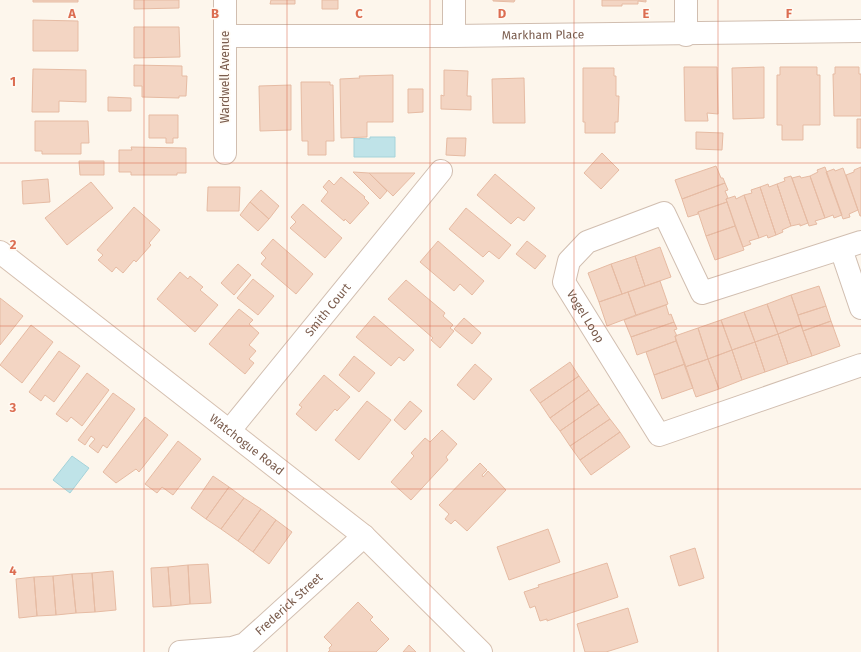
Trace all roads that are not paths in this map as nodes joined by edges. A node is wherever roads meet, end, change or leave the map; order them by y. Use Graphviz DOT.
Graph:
graph roads {
  1 [pos="225,0"];
  2 [pos="454,0"];
  3 [pos="686,0"];
  4 [pos="861,31"];
  5 [pos="686,35"];
  6 [pos="225,36"];
  7 [pos="454,36"];
  8 [pos="226,154"];
  9 [pos="442,171"];
  10 [pos="861,242"];
  11 [pos="841,249"];
  12 [pos="0,252"];
  13 [pos="861,308"];
  14 [pos="861,365"];
  15 [pos="230,430"];
  16 [pos="364,536"];
  17 [pos="180,652"];
  18 [pos="481,652"];
  1 -- 6 [label="street, Wardwell Avenue"];
  2 -- 7 [label="street"];
  3 -- 5 [label="street"];
  4 -- 5 [label="street, Markham Place"];
  5 -- 7 [label="street, Markham Place"];
  6 -- 7 [label="street, Markham Place"];
  6 -- 8 [label="street, Wardwell Avenue"];
  9 -- 15 [label="street, Smith Court"];
  10 -- 11 [label="street, Vogel Loop"];
  11 -- 13 [label="street"];
  11 -- 14 [label="street, Vogel Loop"];
  12 -- 15 [label="street, Watchogue Road"];
  15 -- 16 [label="street, Watchogue Road"];
  16 -- 17 [label="street, Frederick Street"];
  16 -- 18 [label="street, Watchogue Road"];
}
